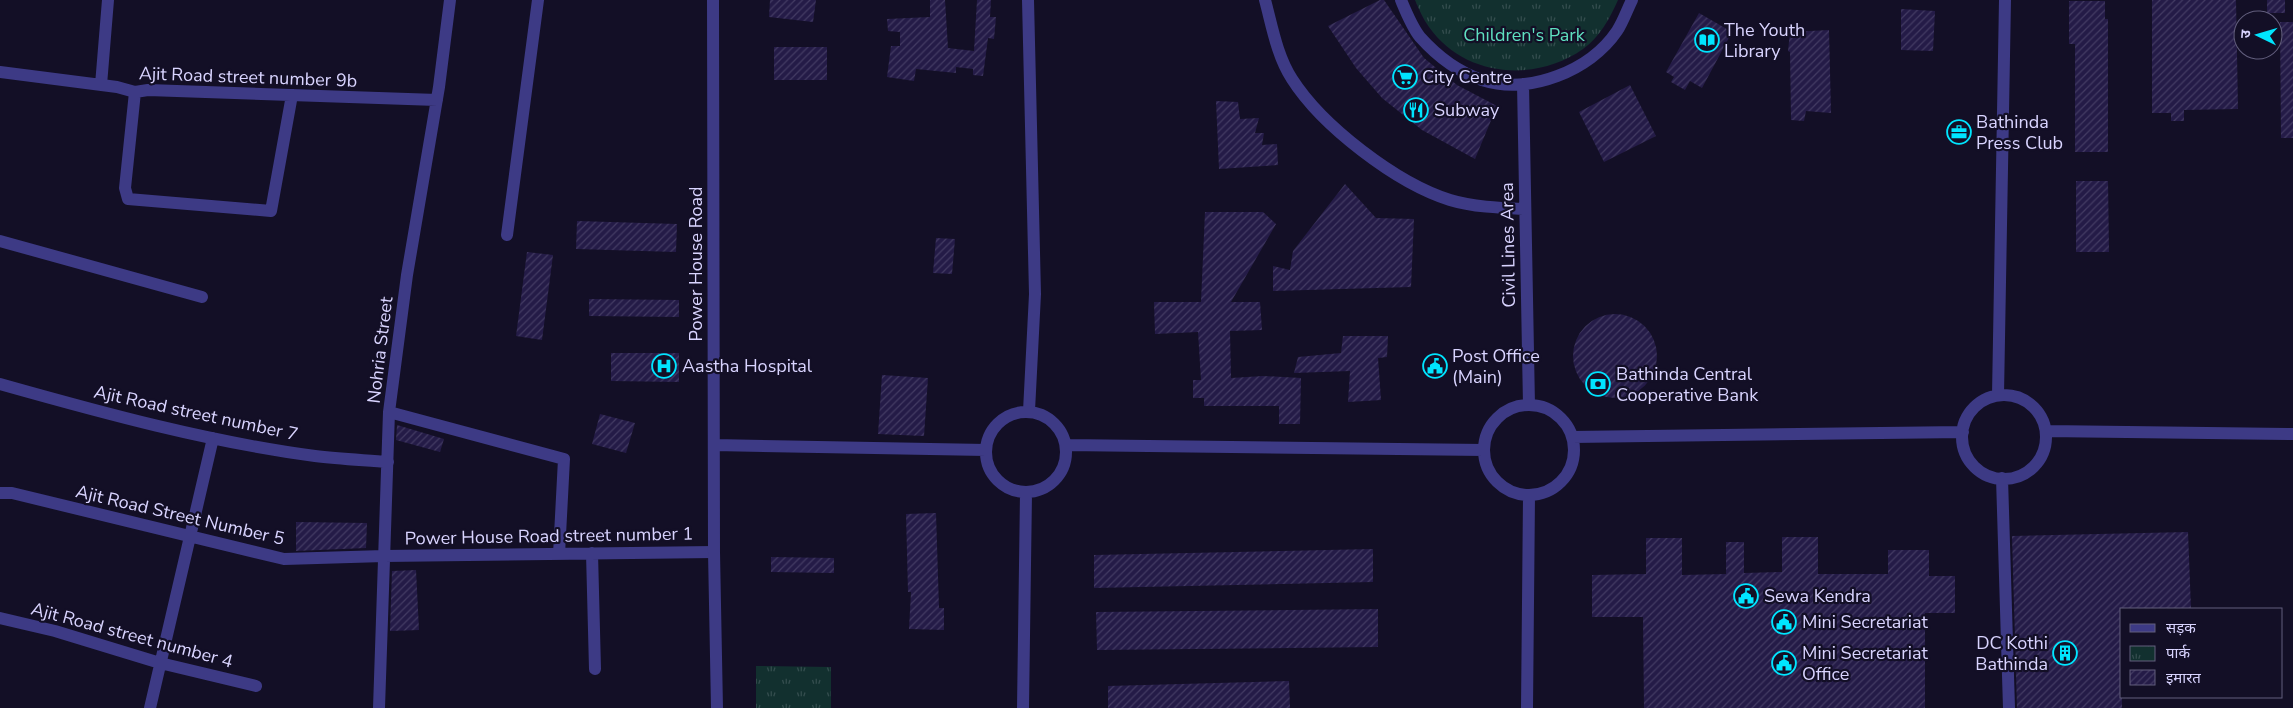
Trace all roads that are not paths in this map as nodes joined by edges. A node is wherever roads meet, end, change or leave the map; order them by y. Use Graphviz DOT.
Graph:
graph roads {
  1 [pos="108,0"];
  2 [pos="450,0"];
  3 [pos="538,0"];
  4 [pos="713,0"];
  5 [pos="1028,0"];
  6 [pos="1265,0"];
  7 [pos="1401,0"];
  8 [pos="1632,0"];
  9 [pos="2005,0"];
  10 [pos="0,72"];
  11 [pos="1523,84"];
  12 [pos="101,85"];
  13 [pos="134,92"];
  14 [pos="292,95"];
  15 [pos="437,100"];
  16 [pos="1525,209"];
  17 [pos="507,235"];
  18 [pos="0,241"];
  19 [pos="202,297"];
  20 [pos="0,384"];
  21 [pos="1998,395"];
  22 [pos="1529,405"];
  23 [pos="1029,411"];
  24 [pos="389,412"];
  25 [pos="2046,431"];
  26 [pos="1963,432"];
  27 [pos="2293,434"];
  28 [pos="1572,437"];
  29 [pos="213,438"];
  30 [pos="714,445"];
  31 [pos="1066,445"];
  32 [pos="986,450"];
  33 [pos="1484,450"];
  34 [pos="388,462"];
  35 [pos="2002,478"];
  36 [pos="1026,493"];
  37 [pos="1,496"];
  38 [pos="1529,496"];
  39 [pos="190,536"];
  40 [pos="714,552"];
  41 [pos="592,553"];
  42 [pos="559,554"];
  43 [pos="384,556"];
  44 [pos="0,618"];
  45 [pos="160,663"];
  46 [pos="595,669"];
  47 [pos="256,686"];
  48 [pos="150,708"];
  49 [pos="379,708"];
  50 [pos="717,708"];
  51 [pos="1023,708"];
  52 [pos="1527,708"];
  53 [pos="2009,708"];
  1 -- 12 [label="street"];
  2 -- 15 [label="street, Nohria Street"];
  3 -- 17 [label="street"];
  4 -- 30 [label="street, Power House Road"];
  5 -- 23 [label="street"];
  6 -- 16 [label="street"];
  7 -- 11 [label="street"];
  8 -- 11 [label="street"];
  9 -- 21 [label="street"];
  10 -- 12 [label="street, Ajit Road street number 9b"];
  11 -- 16 [label="street, Civil Lines Area"];
  12 -- 13 [label="street, Ajit Road street number 9b"];
  13 -- 14 [label="street, Ajit Road street number 9b"];
  13 -- 14 [label="street"];
  14 -- 15 [label="street, Ajit Road street number 9b"];
  15 -- 24 [label="street, Nohria Street"];
  16 -- 22 [label="street, Civil Lines Area"];
  18 -- 19 [label="street"];
  20 -- 29 [label="street, Ajit Road street number 7"];
  21 -- 25 [label="street"];
  21 -- 26 [label="street"];
  22 -- 28 [label="street"];
  22 -- 33 [label="street"];
  23 -- 31 [label="street"];
  23 -- 32 [label="street"];
  24 -- 34 [label="street, Nohria Street"];
  24 -- 42 [label="street"];
  25 -- 27 [label="street"];
  25 -- 35 [label="street"];
  26 -- 28 [label="street"];
  26 -- 35 [label="street"];
  28 -- 38 [label="street"];
  29 -- 34 [label="street, Ajit Road street number 7"];
  29 -- 39 [label="street"];
  30 -- 32 [label="street"];
  30 -- 40 [label="street, Power House Road"];
  31 -- 33 [label="street"];
  31 -- 36 [label="street"];
  32 -- 36 [label="street"];
  33 -- 38 [label="street"];
  34 -- 43 [label="street, Nohria Street"];
  35 -- 53 [label="street"];
  36 -- 51 [label="street"];
  37 -- 39 [label="street, Ajit Road Street Number 5"];
  38 -- 52 [label="street"];
  39 -- 43 [label="street, Ajit Road Street Number 5"];
  39 -- 45 [label="street"];
  40 -- 41 [label="street, Power House Road street number 1"];
  40 -- 50 [label="street, Power House Road"];
  41 -- 42 [label="street, Power House Road street number 1"];
  41 -- 46 [label="street"];
  42 -- 43 [label="street, Power House Road street number 1"];
  43 -- 49 [label="street, Nohria Street"];
  44 -- 45 [label="street, Ajit Road street number 4"];
  45 -- 47 [label="street, Ajit Road street number 4"];
  45 -- 48 [label="street"];
}
